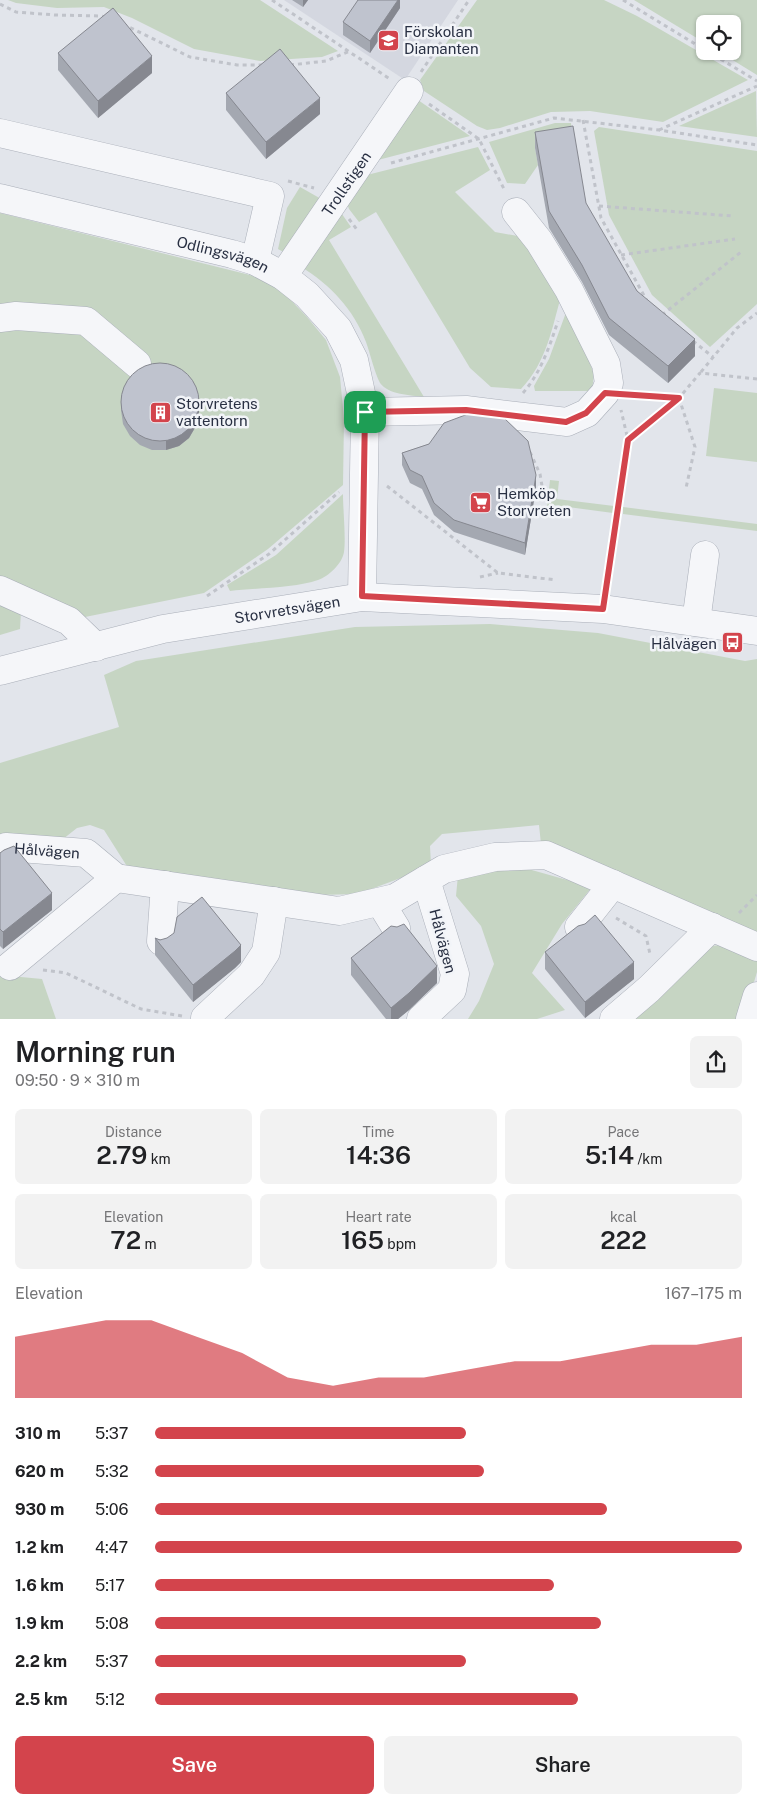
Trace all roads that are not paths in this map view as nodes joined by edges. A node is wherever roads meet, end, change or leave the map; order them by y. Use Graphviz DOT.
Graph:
graph roads {
  1 [pos="409,91"];
  2 [pos="0,133"];
  3 [pos="0,198"];
  4 [pos="516,212"];
  5 [pos="255,261"];
  6 [pos="283,276"];
  7 [pos="0,318"];
  8 [pos="137,364"];
  9 [pos="365,412"];
  10 [pos="705,555"];
  11 [pos="0,590"];
  12 [pos="362,596"];
  13 [pos="696,622"];
  14 [pos="757,631"];
  15 [pos="96,647"];
  16 [pos="0,671"];
  17 [pos="0,852"];
  18 [pos="116,878"];
  19 [pos="426,880"];
  20 [pos="613,884"];
  21 [pos="165,885"];
  22 [pos="274,902"];
  23 [pos="380,902"];
  24 [pos="579,927"];
  25 [pos="712,927"];
  26 [pos="396,928"];
  27 [pos="161,940"];
  28 [pos="757,947"];
  29 [pos="10,966"];
  30 [pos="757,996"];
  31 [pos="205,1018"];
  32 [pos="421,1019"];
  33 [pos="614,1019"];
  34 [pos="750,1019"];
  1 -- 6 [label="street, Trollstigen"];
  2 -- 5 [label="street"];
  3 -- 5 [label="street, Odlingsvägen"];
  4 -- 9 [label="street"];
  5 -- 6 [label="street, Odlingsvägen"];
  6 -- 9 [label="street, Odlingsvägen"];
  7 -- 8 [label="street"];
  9 -- 12 [label="street, Odlingsvägen"];
  10 -- 13 [label="street"];
  11 -- 15 [label="street"];
  12 -- 13 [label="street, Storvretsvägen"];
  12 -- 15 [label="street, Storvretsvägen"];
  13 -- 14 [label="street, Storvretsvägen"];
  15 -- 16 [label="street, Storvretsvägen"];
  17 -- 18 [label="street, Hålvägen"];
  18 -- 21 [label="street"];
  18 -- 29 [label="street"];
  19 -- 20 [label="street"];
  19 -- 23 [label="street"];
  19 -- 32 [label="street, Hålvägen"];
  20 -- 24 [label="street"];
  20 -- 25 [label="street"];
  21 -- 22 [label="street"];
  21 -- 27 [label="street"];
  22 -- 23 [label="street"];
  22 -- 31 [label="street"];
  23 -- 26 [label="street"];
  25 -- 28 [label="street"];
  25 -- 33 [label="street"];
  30 -- 34 [label="street"];
}
